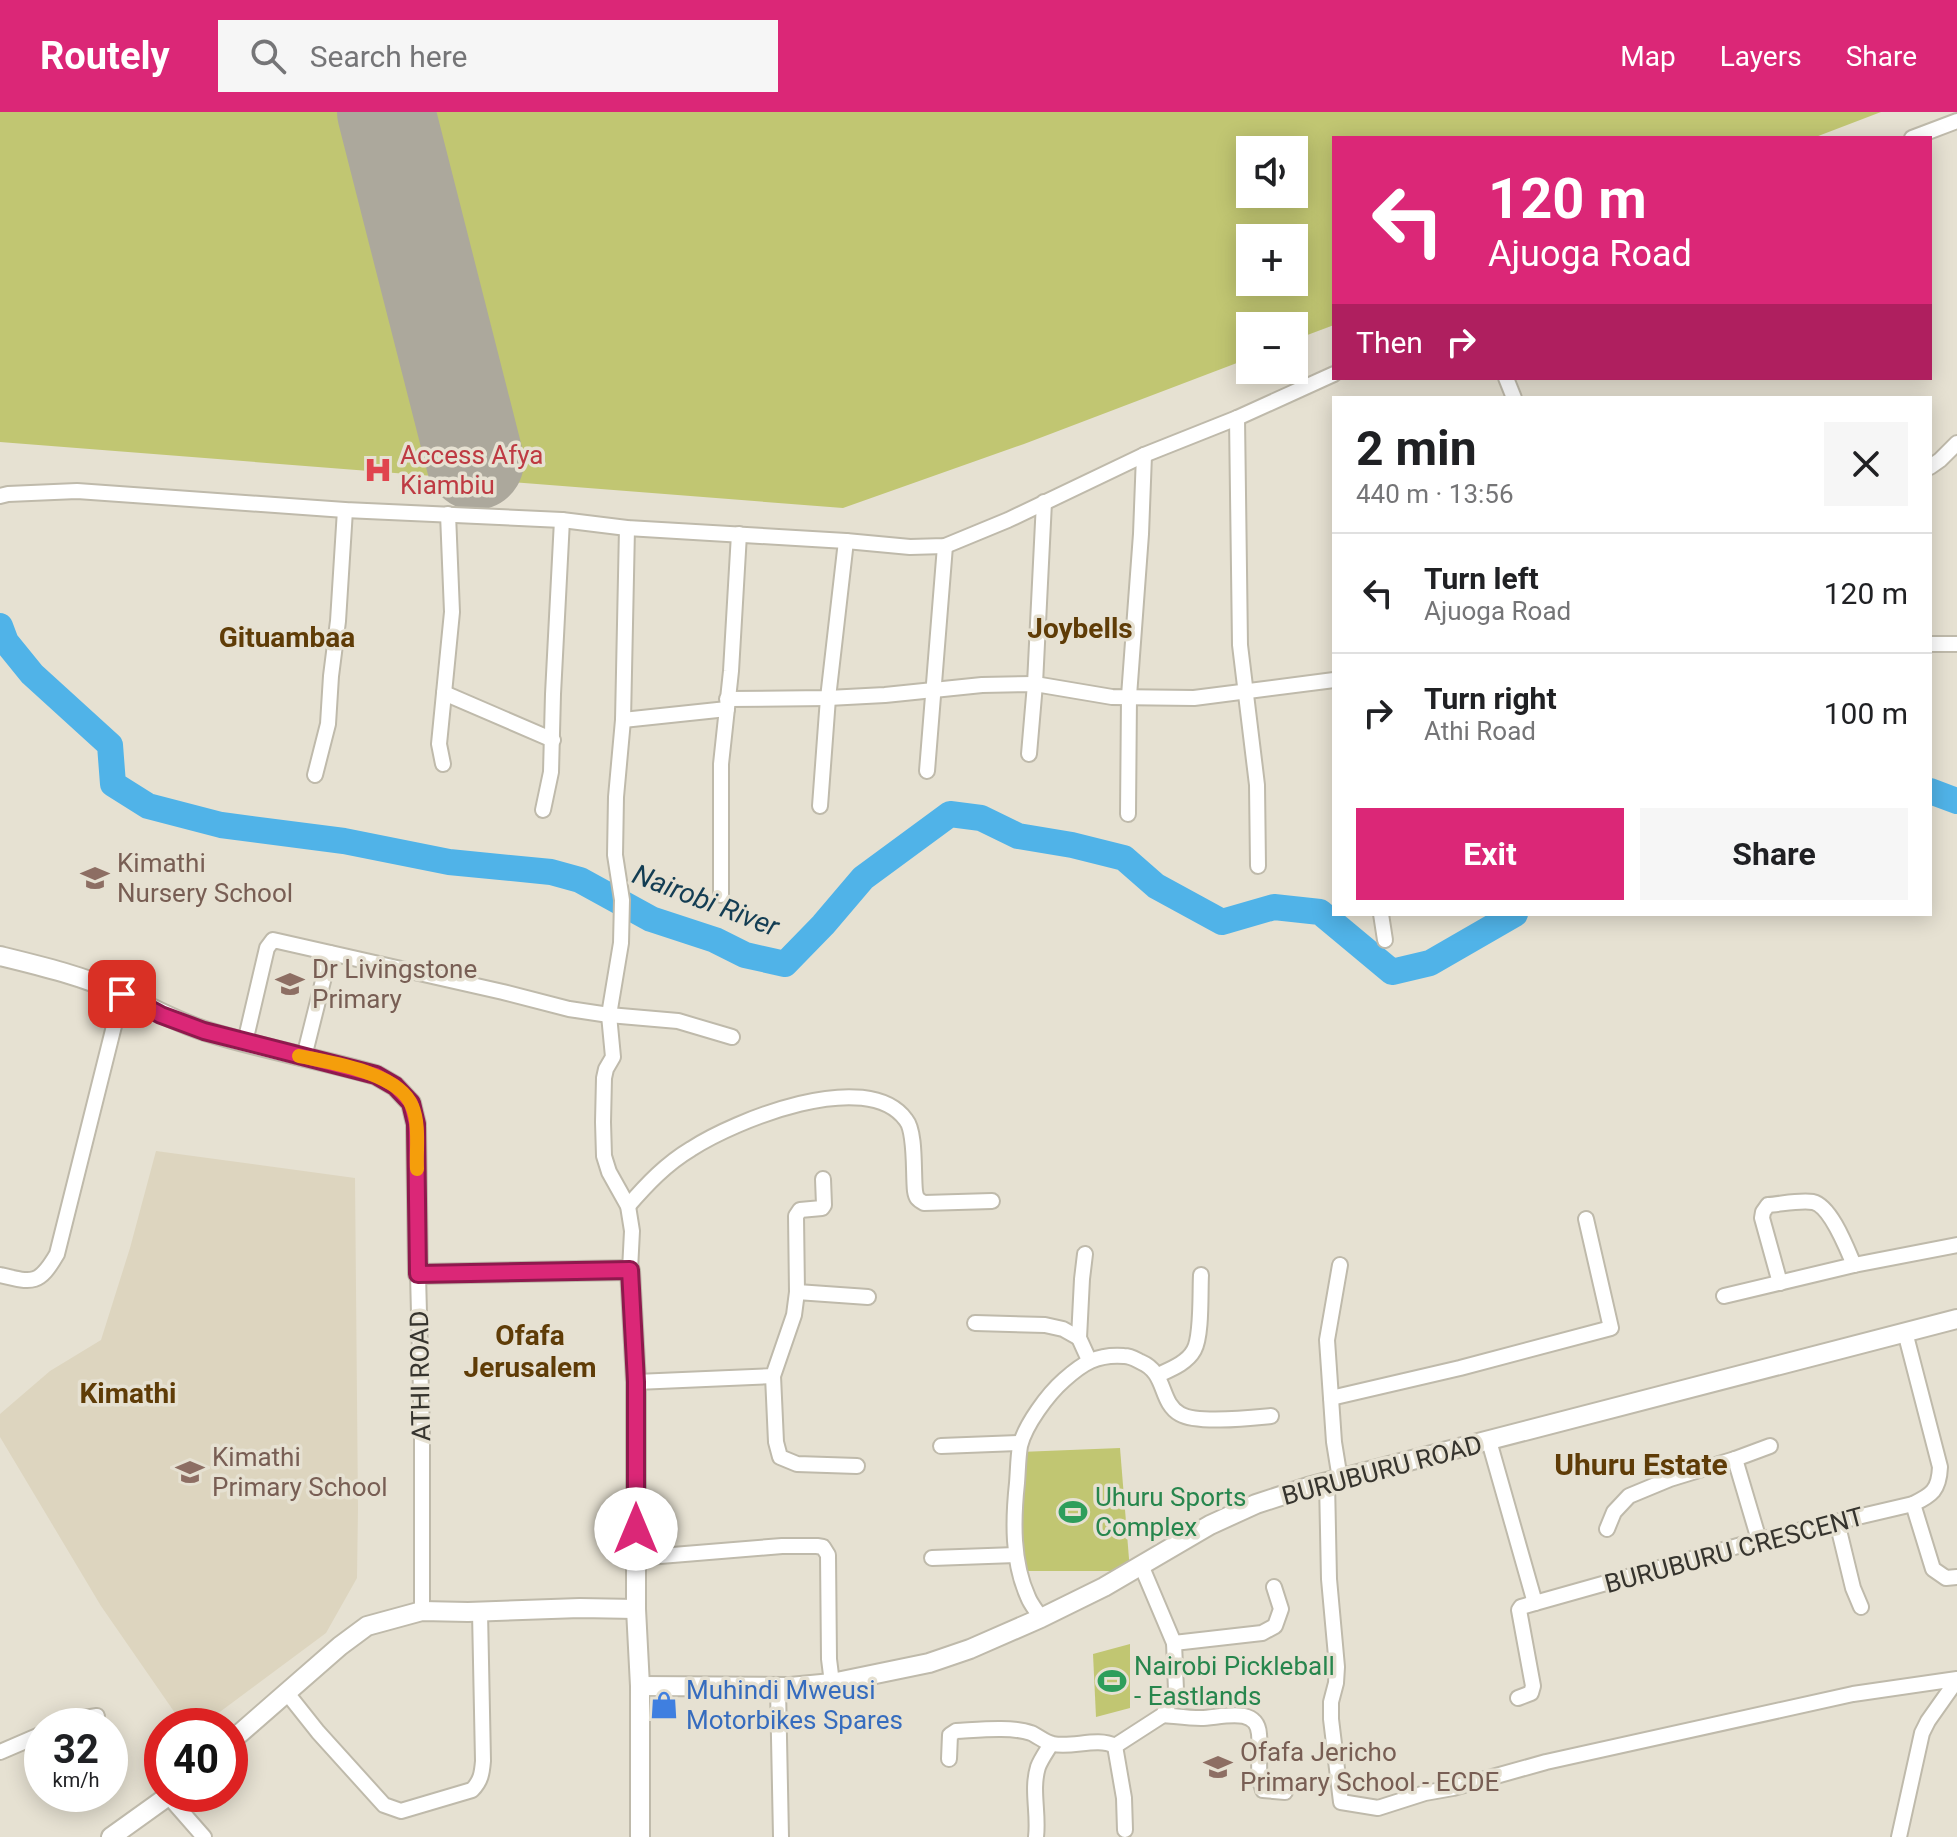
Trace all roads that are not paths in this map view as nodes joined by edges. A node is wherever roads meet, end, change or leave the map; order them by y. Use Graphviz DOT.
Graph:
graph roads {
  1 [pos="1957,121"];
  2 [pos="1917,136"];
  3 [pos="1332,375"];
  4 [pos="1237,418"];
  5 [pos="1957,443"];
  6 [pos="1144,455"];
  7 [pos="1932,466"];
  8 [pos="0,496"];
  9 [pos="1044,502"];
  10 [pos="345,510"];
  11 [pos="448,514"];
  12 [pos="562,520"];
  13 [pos="627,528"];
  14 [pos="739,534"];
  15 [pos="846,541"];
  16 [pos="945,546"];
  17 [pos="1932,644"];
  18 [pos="1957,644"];
  19 [pos="1332,680"];
  20 [pos="1035,684"];
  21 [pos="934,690"];
  22 [pos="1246,691"];
  23 [pos="444,693"];
  24 [pos="1129,696"];
  25 [pos="828,698"];
  26 [pos="727,704"];
  27 [pos="623,720"];
  28 [pos="553,740"];
  29 [pos="1029,754"];
  30 [pos="443,764"];
  31 [pos="927,771"];
  32 [pos="315,775"];
  33 [pos="820,806"];
  34 [pos="543,810"];
  35 [pos="1128,814"];
  36 [pos="1258,866"];
  37 [pos="721,895"];
  38 [pos="1381,916"];
  39 [pos="1385,940"];
  40 [pos="330,953"];
  41 [pos="1,959"];
  42 [pos="122,994"];
  43 [pos="609,1015"];
  44 [pos="732,1037"];
  45 [pos="245,1042"];
  46 [pos="304,1057"];
  47 [pos="823,1179"];
  48 [pos="992,1201"];
  49 [pos="628,1206"];
  50 [pos="1586,1219"];
  51 [pos="1957,1245"];
  52 [pos="1085,1254"];
  53 [pos="1340,1265"];
  54 [pos="1854,1265"];
  55 [pos="630,1270"];
  56 [pos="418,1274"];
  57 [pos="0,1275"];
  58 [pos="1201,1275"];
  59 [pos="1780,1283"];
  60 [pos="797,1292"];
  61 [pos="1724,1296"];
  62 [pos="868,1297"];
  63 [pos="1957,1319"];
  64 [pos="975,1323"];
  65 [pos="1905,1332"];
  66 [pos="1079,1338"];
  67 [pos="1089,1360"];
  68 [pos="1158,1375"];
  69 [pos="773,1376"];
  70 [pos="636,1382"];
  71 [pos="1331,1398"];
  72 [pos="1271,1416"];
  73 [pos="1489,1441"];
  74 [pos="1020,1443"];
  75 [pos="941,1446"];
  76 [pos="1770,1446"];
  77 [pos="1735,1459"];
  78 [pos="857,1466"];
  79 [pos="1334,1481"];
  80 [pos="1913,1504"];
  81 [pos="1837,1522"];
  82 [pos="1607,1529"];
  83 [pos="1759,1540"];
  84 [pos="1016,1555"];
  85 [pos="636,1558"];
  86 [pos="932,1558"];
  87 [pos="1141,1565"];
  88 [pos="1957,1577"];
  89 [pos="1274,1587"];
  90 [pos="1535,1603"];
  91 [pos="1861,1607"];
  92 [pos="636,1609"];
  93 [pos="422,1611"];
  94 [pos="480,1612"];
  95 [pos="1041,1618"];
  96 [pos="1174,1643"];
  97 [pos="1957,1680"];
  98 [pos="832,1683"];
  99 [pos="640,1686"];
  100 [pos="778,1688"];
  101 [pos="287,1693"];
  102 [pos="1518,1698"];
  103 [pos="1163,1715"];
  104 [pos="248,1727"];
  105 [pos="24,1742"];
  106 [pos="1051,1744"];
  107 [pos="1115,1746"];
  108 [pos="0,1752"];
  109 [pos="949,1759"];
  110 [pos="1285,1792"];
  111 [pos="146,1812"];
  112 [pos="184,1812"];
  113 [pos="1125,1830"];
  114 [pos="111,1837"];
  115 [pos="204,1837"];
  116 [pos="640,1837"];
  117 [pos="781,1837"];
  118 [pos="1036,1837"];
  119 [pos="1899,1837"];
  1 -- 2 [label="street"];
  3 -- 4 [label="street"];
  4 -- 6 [label="street"];
  4 -- 22 [label="street"];
  5 -- 7 [label="street"];
  6 -- 9 [label="street"];
  6 -- 24 [label="street"];
  8 -- 10 [label="street"];
  9 -- 16 [label="street"];
  9 -- 20 [label="street"];
  10 -- 11 [label="street"];
  10 -- 32 [label="street"];
  11 -- 12 [label="street"];
  11 -- 23 [label="street"];
  12 -- 13 [label="street"];
  12 -- 28 [label="street"];
  13 -- 14 [label="street"];
  13 -- 27 [label="street"];
  14 -- 15 [label="street"];
  14 -- 26 [label="street"];
  15 -- 16 [label="street"];
  15 -- 25 [label="street"];
  16 -- 21 [label="street"];
  17 -- 18 [label="street"];
  19 -- 22 [label="street"];
  20 -- 21 [label="street"];
  20 -- 24 [label="street"];
  20 -- 29 [label="street"];
  21 -- 25 [label="street"];
  21 -- 31 [label="street"];
  22 -- 24 [label="street"];
  22 -- 36 [label="street"];
  23 -- 28 [label="street"];
  23 -- 30 [label="street"];
  24 -- 35 [label="street"];
  25 -- 26 [label="street"];
  25 -- 33 [label="street"];
  26 -- 27 [label="street"];
  26 -- 37 [label="street"];
  27 -- 43 [label="street"];
  28 -- 34 [label="street"];
  38 -- 39 [label="street"];
  40 -- 43 [label="street"];
  40 -- 45 [label="street"];
  40 -- 46 [label="street"];
  41 -- 42 [label="street, ATHI ROAD"];
  42 -- 45 [label="street, ATHI ROAD"];
  42 -- 57 [label="street"];
  43 -- 44 [label="street"];
  43 -- 49 [label="street"];
  45 -- 46 [label="street, ATHI ROAD"];
  46 -- 56 [label="street, ATHI ROAD"];
  47 -- 60 [label="street"];
  48 -- 49 [label="street"];
  49 -- 55 [label="street"];
  50 -- 71 [label="street"];
  51 -- 54 [label="street"];
  52 -- 66 [label="street"];
  53 -- 71 [label="street"];
  54 -- 59 [label="street"];
  54 -- 59 [label="street"];
  55 -- 56 [label="street"];
  55 -- 70 [label="street"];
  56 -- 93 [label="street, ATHI ROAD"];
  58 -- 68 [label="street"];
  59 -- 61 [label="street"];
  60 -- 62 [label="street"];
  60 -- 69 [label="street"];
  63 -- 65 [label="street, BURUBURU ROAD"];
  64 -- 66 [label="street"];
  65 -- 73 [label="street, BURUBURU ROAD"];
  65 -- 80 [label="street"];
  66 -- 67 [label="street"];
  67 -- 68 [label="street"];
  67 -- 74 [label="street"];
  68 -- 72 [label="street"];
  69 -- 70 [label="street"];
  69 -- 78 [label="street"];
  70 -- 85 [label="street"];
  71 -- 79 [label="street"];
  73 -- 79 [label="street, BURUBURU ROAD"];
  73 -- 90 [label="street"];
  74 -- 75 [label="street"];
  74 -- 84 [label="street"];
  76 -- 77 [label="street"];
  77 -- 82 [label="street"];
  77 -- 83 [label="street"];
  79 -- 87 [label="street, BURUBURU ROAD"];
  79 -- 97 [label="street"];
  80 -- 81 [label="street, BURUBURU CRESCENT"];
  80 -- 88 [label="street"];
  81 -- 83 [label="street, BURUBURU CRESCENT"];
  81 -- 91 [label="street"];
  83 -- 90 [label="street, BURUBURU CRESCENT"];
  84 -- 86 [label="street"];
  84 -- 95 [label="street"];
  85 -- 92 [label="street"];
  85 -- 98 [label="street"];
  87 -- 95 [label="street, BURUBURU ROAD"];
  87 -- 96 [label="street"];
  89 -- 96 [label="street"];
  90 -- 102 [label="street"];
  92 -- 94 [label="street"];
  92 -- 99 [label="street"];
  93 -- 94 [label="street"];
  93 -- 101 [label="street"];
  94 -- 101 [label="street"];
  95 -- 98 [label="street, BURUBURU ROAD"];
  96 -- 103 [label="street"];
  97 -- 119 [label="street"];
  98 -- 100 [label="street, BURUBURU ROAD"];
  99 -- 100 [label="street, BURUBURU ROAD"];
  99 -- 116 [label="street"];
  100 -- 117 [label="street"];
  101 -- 104 [label="street"];
  103 -- 107 [label="street"];
  103 -- 110 [label="street"];
  105 -- 108 [label="street"];
  106 -- 107 [label="street"];
  106 -- 109 [label="street"];
  106 -- 118 [label="street"];
  107 -- 113 [label="street"];
  111 -- 114 [label="street"];
  112 -- 115 [label="street"];
}
